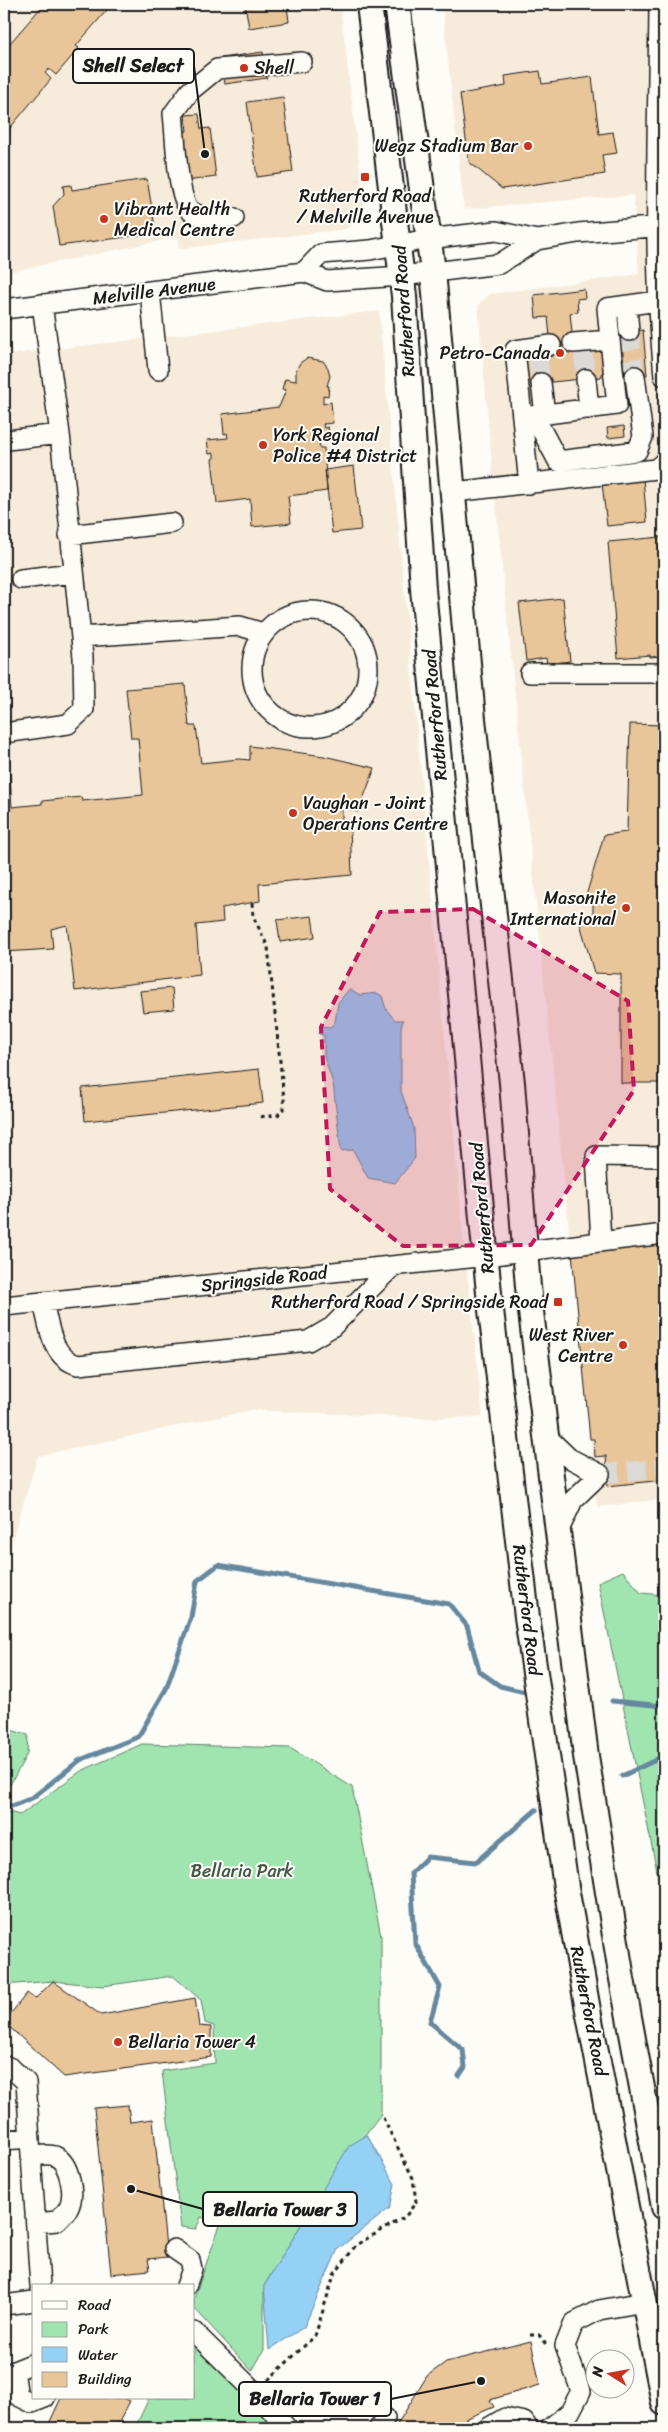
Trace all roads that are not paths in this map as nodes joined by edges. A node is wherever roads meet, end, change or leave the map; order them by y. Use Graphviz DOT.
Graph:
graph roads {
  1 [pos="369,4"];
  2 [pos="397,4"];
  3 [pos="660,4"];
  4 [pos="302,62"];
  5 [pos="234,218"];
  6 [pos="660,226"];
  7 [pos="428,239"];
  8 [pos="537,240"];
  9 [pos="399,243"];
  10 [pos="433,271"];
  11 [pos="304,272"];
  12 [pos="402,276"];
  13 [pos="150,291"];
  14 [pos="658,301"];
  15 [pos="42,304"];
  16 [pos="626,306"];
  17 [pos="4,309"];
  18 [pos="629,331"];
  19 [pos="610,340"];
  20 [pos="580,345"];
  21 [pos="542,350"];
  22 [pos="158,370"];
  23 [pos="635,376"];
  24 [pos="664,376"];
  25 [pos="586,379"];
  26 [pos="541,383"];
  27 [pos="618,405"];
  28 [pos="589,408"];
  29 [pos="533,416"];
  30 [pos="641,423"];
  31 [pos="60,434"];
  32 [pos="7,440"];
  33 [pos="664,462"];
  34 [pos="529,484"];
  35 [pos="454,492"];
  36 [pos="172,523"];
  37 [pos="69,535"];
  38 [pos="73,573"];
  39 [pos="21,579"];
  40 [pos="263,633"];
  41 [pos="81,637"];
  42 [pos="530,673"];
  43 [pos="664,673"];
  44 [pos="4,733"];
  45 [pos="664,1156"];
  46 [pos="664,1234"];
  47 [pos="602,1241"];
  48 [pos="525,1251"];
  49 [pos="486,1255"];
  50 [pos="393,1266"];
  51 [pos="42,1302"];
  52 [pos="4,1306"];
  53 [pos="546,1436"];
  54 [pos="559,1530"];
  55 [pos="4,2065"];
  56 [pos="658,2134"];
  57 [pos="30,2138"];
  58 [pos="4,2140"];
  59 [pos="31,2157"];
  60 [pos="664,2207"];
  61 [pos="36,2224"];
  62 [pos="174,2249"];
  63 [pos="40,2284"];
  64 [pos="187,2284"];
  65 [pos="32,2301"];
  66 [pos="644,2302"];
  67 [pos="4,2305"];
  68 [pos="195,2333"];
  69 [pos="32,2364"];
  70 [pos="40,2400"];
  71 [pos="664,2403"];
  72 [pos="287,2428"];
  73 [pos="488,2428"];
  74 [pos="528,2428"];
  75 [pos="550,2428"];
  1 -- 9 [label="main road, Rutherford Road"];
  2 -- 7 [label="main road, Rutherford Road"];
  3 -- 6 [label="street"];
  4 -- 5 [label="street"];
  6 -- 8 [label="street"];
  6 -- 14 [label="street"];
  7 -- 8 [label="street"];
  7 -- 9 [label="street"];
  7 -- 10 [label="main road, Rutherford Road"];
  8 -- 10 [label="street, Melville Avenue"];
  9 -- 11 [label="street"];
  9 -- 12 [label="main road, Rutherford Road"];
  10 -- 12 [label="street, Melville Avenue"];
  10 -- 35 [label="main road, Rutherford Road"];
  11 -- 12 [label="street, Melville Avenue"];
  11 -- 13 [label="street, Melville Avenue"];
  12 -- 49 [label="main road, Rutherford Road"];
  13 -- 15 [label="street, Melville Avenue"];
  13 -- 22 [label="street"];
  14 -- 16 [label="street"];
  14 -- 24 [label="street"];
  15 -- 17 [label="street, Melville Avenue"];
  15 -- 31 [label="street"];
  16 -- 18 [label="street"];
  16 -- 19 [label="street"];
  19 -- 20 [label="street"];
  19 -- 27 [label="street"];
  21 -- 29 [label="street"];
  23 -- 30 [label="street"];
  25 -- 28 [label="street"];
  26 -- 29 [label="street"];
  27 -- 28 [label="street"];
  27 -- 30 [label="street"];
  28 -- 29 [label="street"];
  29 -- 30 [label="street"];
  29 -- 34 [label="street"];
  31 -- 32 [label="street"];
  31 -- 37 [label="street"];
  33 -- 34 [label="street"];
  34 -- 35 [label="street"];
  35 -- 48 [label="main road, Rutherford Road"];
  36 -- 37 [label="street"];
  37 -- 38 [label="street"];
  38 -- 39 [label="street"];
  38 -- 41 [label="street"];
  40 -- 40 [label="street"];
  40 -- 41 [label="street"];
  41 -- 44 [label="street"];
  42 -- 43 [label="street"];
  45 -- 47 [label="street"];
  46 -- 47 [label="street, Springside Road"];
  47 -- 48 [label="street, Springside Road"];
  48 -- 49 [label="street, Springside Road"];
  48 -- 53 [label="main road, Rutherford Road"];
  49 -- 50 [label="street, Springside Road"];
  49 -- 66 [label="main road, Rutherford Road"];
  50 -- 51 [label="street, Springside Road"];
  50 -- 51 [label="street"];
  51 -- 52 [label="street, Springside Road"];
  53 -- 54 [label="main road, Rutherford Road"];
  53 -- 54 [label="street"];
  54 -- 56 [label="main road, Rutherford Road"];
  55 -- 57 [label="street"];
  56 -- 60 [label="main road, Rutherford Road"];
  57 -- 58 [label="street"];
  57 -- 59 [label="street"];
  59 -- 61 [label="street"];
  59 -- 61 [label="street"];
  61 -- 63 [label="street"];
  62 -- 64 [label="street"];
  65 -- 67 [label="street"];
  66 -- 71 [label="main road, Rutherford Road"];
  66 -- 75 [label="street"];
  68 -- 72 [label="street"];
  69 -- 70 [label="street"];
  73 -- 74 [label="street"];
}
